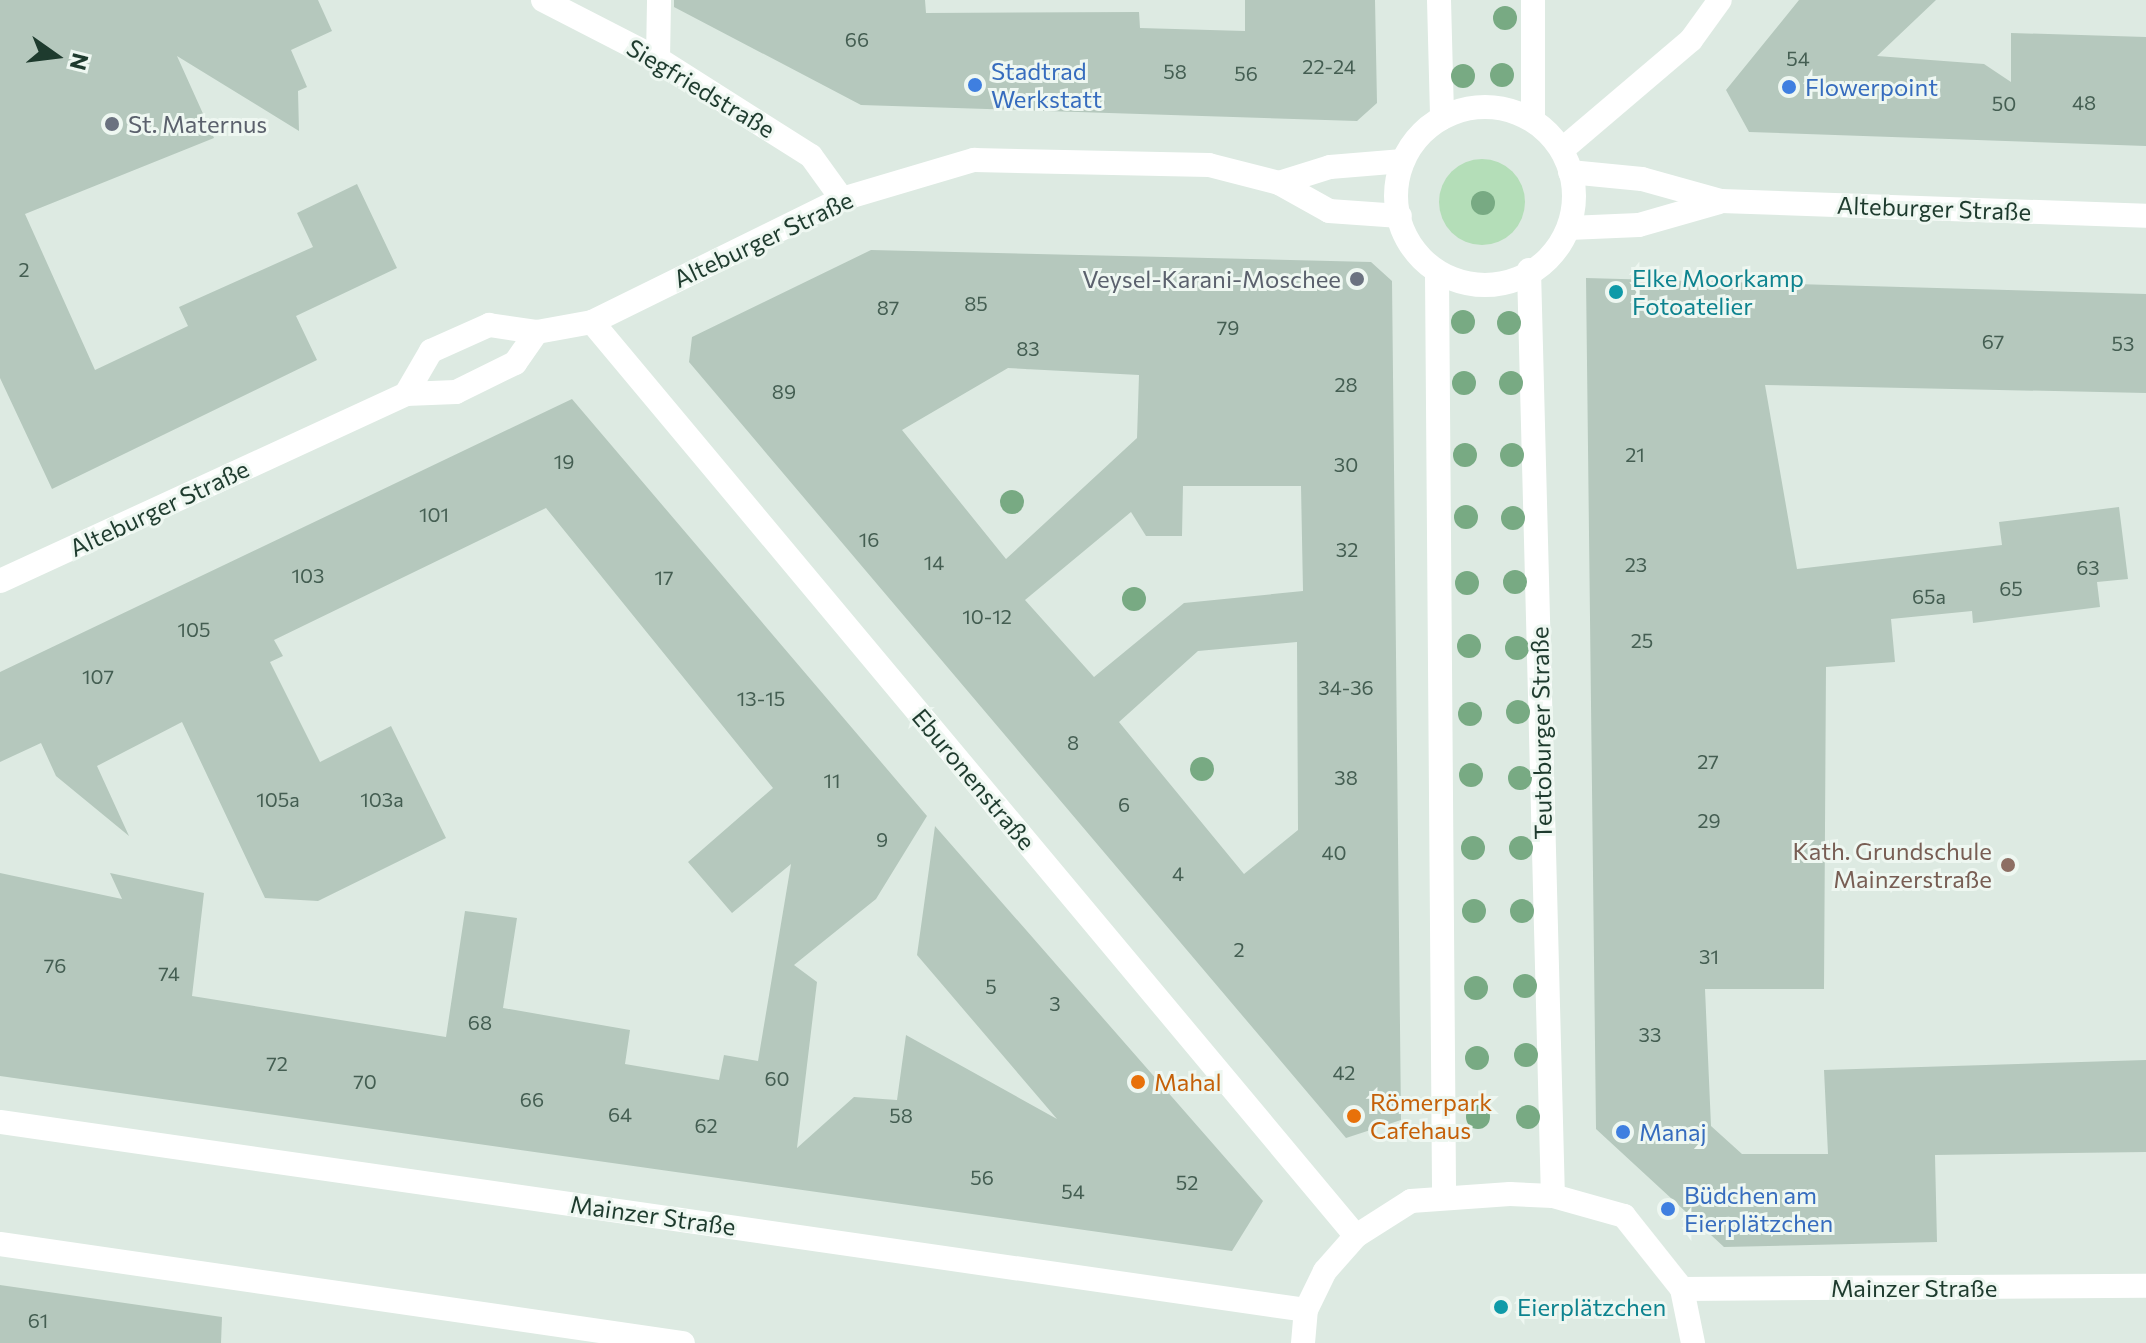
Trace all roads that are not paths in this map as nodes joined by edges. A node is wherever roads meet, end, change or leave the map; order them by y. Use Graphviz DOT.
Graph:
graph roads {
  1 [pos="543,0"];
  2 [pos="659,0"];
  3 [pos="1439,0"];
  4 [pos="1533,0"];
  5 [pos="1720,0"];
  6 [pos="658,59"];
  7 [pos="1442,118"];
  8 [pos="1533,119"];
  9 [pos="1564,148"];
  10 [pos="1403,161"];
  11 [pos="1570,172"];
  12 [pos="1279,183"];
  13 [pos="842,199"];
  14 [pos="1721,201"];
  15 [pos="1400,216"];
  16 [pos="2146,216"];
  17 [pos="1569,228"];
  18 [pos="1529,270"];
  19 [pos="1437,275"];
  20 [pos="592,322"];
  21 [pos="537,332"];
  22 [pos="406,394"];
  23 [pos="0,581"];
  24 [pos="0,1122"];
  25 [pos="1444,1195"];
  26 [pos="1553,1196"];
  27 [pos="1356,1236"];
  28 [pos="0,1244"];
  29 [pos="2146,1286"];
  30 [pos="1682,1289"];
  31 [pos="1306,1310"];
  32 [pos="683,1343"];
  33 [pos="1303,1343"];
  34 [pos="1693,1343"];
  1 -- 6 [label="street, Siegfriedstraße"];
  2 -- 6 [label="street"];
  3 -- 7 [label="street"];
  4 -- 8 [label="street"];
  5 -- 9 [label="street"];
  6 -- 13 [label="street, Siegfriedstraße"];
  7 -- 8 [label="street"];
  7 -- 10 [label="street"];
  8 -- 9 [label="street"];
  9 -- 11 [label="street"];
  10 -- 12 [label="street"];
  10 -- 15 [label="street"];
  11 -- 14 [label="street, Alteburger Straße"];
  11 -- 17 [label="street"];
  12 -- 13 [label="street, Alteburger Straße"];
  12 -- 15 [label="street, Alteburger Straße"];
  13 -- 20 [label="street, Alteburger Straße"];
  14 -- 16 [label="street, Alteburger Straße"];
  14 -- 17 [label="street, Alteburger Straße"];
  15 -- 19 [label="street"];
  17 -- 18 [label="street"];
  18 -- 19 [label="street"];
  18 -- 26 [label="street, Teutoburger Straße"];
  19 -- 25 [label="street"];
  20 -- 21 [label="street, Alteburger Straße"];
  20 -- 27 [label="street, Eburonenstraße"];
  21 -- 22 [label="street, Alteburger Straße"];
  21 -- 22 [label="street, Alteburger Straße"];
  22 -- 23 [label="street, Alteburger Straße"];
  24 -- 31 [label="street, Mainzer Straße"];
  25 -- 26 [label="street"];
  25 -- 27 [label="street"];
  26 -- 30 [label="street"];
  27 -- 31 [label="street"];
  28 -- 32 [label="street"];
  29 -- 30 [label="street, Mainzer Straße"];
  30 -- 34 [label="street"];
  31 -- 33 [label="street"];
}
